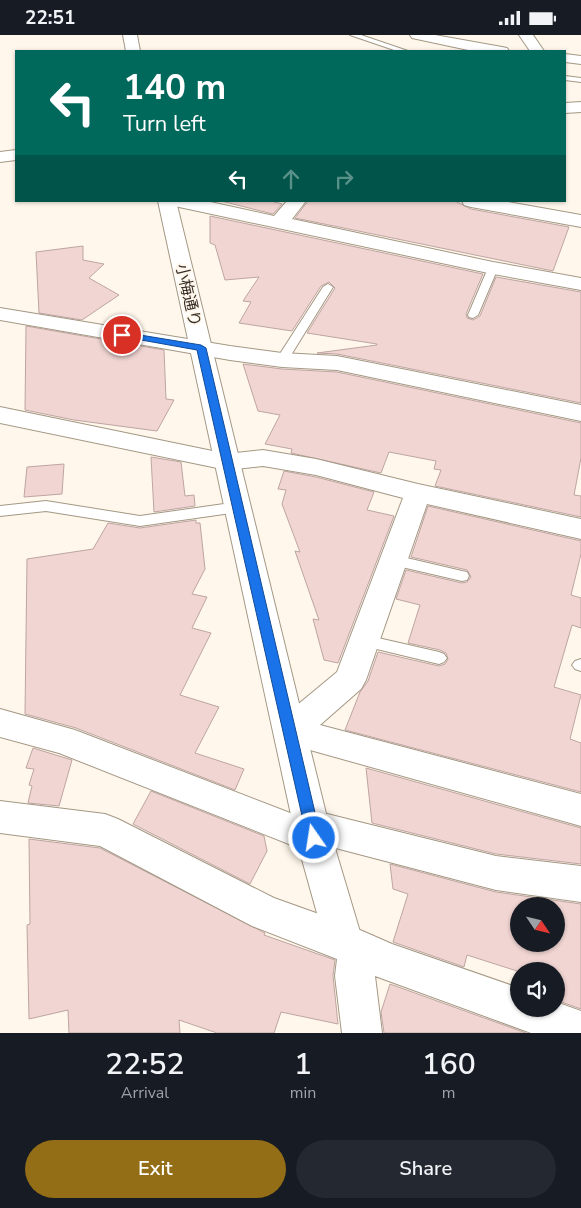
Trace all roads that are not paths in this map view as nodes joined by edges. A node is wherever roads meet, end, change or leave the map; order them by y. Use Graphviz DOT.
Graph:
graph roads {
  1 [pos="130,35"];
  2 [pos="354,35"];
  3 [pos="417,35"];
  4 [pos="526,35"];
  5 [pos="439,38"];
  6 [pos="133,50"];
  7 [pos="401,50"];
  8 [pos="497,50"];
  9 [pos="536,50"];
  10 [pos="566,58"];
  11 [pos="581,60"];
  12 [pos="566,78"];
  13 [pos="581,80"];
  14 [pos="581,107"];
  15 [pos="566,108"];
  16 [pos="15,155"];
  17 [pos="0,157"];
  18 [pos="167,202"];
  19 [pos="184,202"];
  20 [pos="297,202"];
  21 [pos="476,202"];
  22 [pos="581,221"];
  23 [pos="279,222"];
  24 [pos="494,268"];
  25 [pos="581,284"];
  26 [pos="328,287"];
  27 [pos="0,314"];
  28 [pos="472,315"];
  29 [pos="201,348"];
  30 [pos="282,360"];
  31 [pos="581,413"];
  32 [pos="0,415"];
  33 [pos="227,462"];
  34 [pos="418,493"];
  35 [pos="238,507"];
  36 [pos="0,511"];
  37 [pos="581,529"];
  38 [pos="394,560"];
  39 [pos="462,576"];
  40 [pos="365,641"];
  41 [pos="439,658"];
  42 [pos="0,723"];
  43 [pos="290,731"];
  44 [pos="581,810"];
  45 [pos="0,817"];
  46 [pos="313,832"];
  47 [pos="581,884"];
  48 [pos="351,945"];
  49 [pos="510,1005"];
  50 [pos="542,1017"];
  51 [pos="581,1031"];
  52 [pos="362,1033"];
  1 -- 6 [label="street"];
  2 -- 7 [label="lane"];
  3 -- 5 [label="street"];
  4 -- 9 [label="street"];
  5 -- 8 [label="street"];
  10 -- 11 [label="street"];
  12 -- 13 [label="lane"];
  14 -- 15 [label="street"];
  16 -- 17 [label="street"];
  18 -- 29 [label="street, 小梅通り"];
  19 -- 23 [label="street"];
  20 -- 23 [label="street"];
  21 -- 22 [label="street"];
  23 -- 24 [label="street"];
  24 -- 25 [label="street"];
  24 -- 28 [label="lane"];
  26 -- 30 [label="lane"];
  27 -- 29 [label="street"];
  29 -- 30 [label="street"];
  29 -- 33 [label="street, 小梅通り"];
  30 -- 31 [label="street"];
  32 -- 33 [label="street"];
  33 -- 34 [label="street"];
  33 -- 35 [label="street, 小梅通り"];
  34 -- 37 [label="street"];
  34 -- 38 [label="street"];
  35 -- 36 [label="lane"];
  35 -- 43 [label="street, 小梅通り"];
  38 -- 39 [label="lane"];
  38 -- 40 [label="street"];
  40 -- 41 [label="lane"];
  40 -- 43 [label="street"];
  42 -- 46 [label="street"];
  43 -- 44 [label="street"];
  43 -- 46 [label="street, 小梅通り"];
  45 -- 48 [label="street"];
  46 -- 47 [label="street"];
  46 -- 48 [label="street, 小梅通り"];
  48 -- 49 [label="street"];
  48 -- 52 [label="street"];
  50 -- 51 [label="street"];
}
